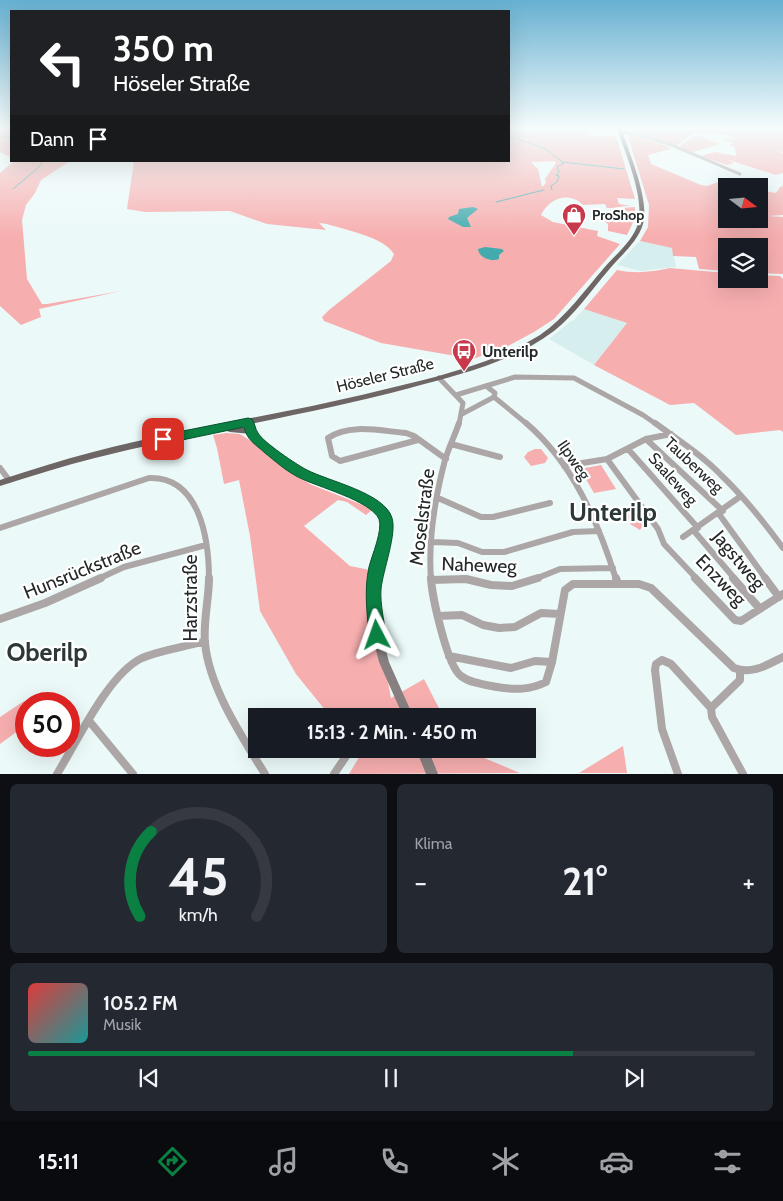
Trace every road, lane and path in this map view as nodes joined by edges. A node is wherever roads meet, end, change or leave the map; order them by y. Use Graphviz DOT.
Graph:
graph roads {
  1 [pos="630,164"];
  2 [pos="716,164"];
  3 [pos="740,174"];
  4 [pos="439,378"];
  5 [pos="486,386"];
  6 [pos="456,395"];
  7 [pos="494,396"];
  8 [pos="462,414"];
  9 [pos="248,422"];
  10 [pos="221,428"];
  11 [pos="251,431"];
  12 [pos="671,434"];
  13 [pos="646,439"];
  14 [pos="418,440"];
  15 [pos="451,444"];
  16 [pos="628,448"];
  17 [pos="500,457"];
  18 [pos="446,459"];
  19 [pos="607,459"];
  20 [pos="564,466"];
  21 [pos="0,468"];
  22 [pos="4,482"];
  23 [pos="741,496"];
  24 [pos="438,498"];
  25 [pos="550,504"];
  26 [pos="721,512"];
  27 [pos="0,528"];
  28 [pos="696,530"];
  29 [pos="599,532"];
  30 [pos="683,537"];
  31 [pos="432,542"];
  32 [pos="206,545"];
  33 [pos="783,548"];
  34 [pos="613,568"];
  35 [pos="431,580"];
  36 [pos="618,584"];
  37 [pos="781,595"];
  38 [pos="760,609"];
  39 [pos="560,614"];
  40 [pos="438,616"];
  41 [pos="0,619"];
  42 [pos="205,641"];
  43 [pos="450,656"];
  44 [pos="783,657"];
  45 [pos="552,662"];
  46 [pos="740,671"];
  47 [pos="404,708"];
  48 [pos="711,708"];
  49 [pos="90,722"];
  50 [pos="345,758"];
  51 [pos="426,758"];
  52 [pos="57,774"];
  53 [pos="133,774"];
  54 [pos="265,774"];
  55 [pos="334,774"];
  56 [pos="432,774"];
  57 [pos="678,774"];
  58 [pos="743,774"];
  1 -- 4 [label="main road, Höseler Straße"];
  2 -- 3 [label="street"];
  4 -- 6 [label="street"];
  4 -- 9 [label="main road, Höseler Straße"];
  5 -- 6 [label="street"];
  5 -- 7 [label="street"];
  5 -- 12 [label="street"];
  6 -- 8 [label="street"];
  7 -- 8 [label="street"];
  7 -- 20 [label="street, Ilpweg"];
  8 -- 15 [label="street, Moselstraße"];
  9 -- 10 [label="main road, Höseler Straße"];
  9 -- 11 [label="main road"];
  10 -- 11 [label="main road"];
  10 -- 22 [label="main road, Höseler Straße"];
  11 -- 47 [label="main road"];
  12 -- 13 [label="street"];
  12 -- 23 [label="street"];
  13 -- 16 [label="street"];
  13 -- 26 [label="street, Tauberweg"];
  14 -- 14 [label="street"];
  14 -- 18 [label="street"];
  15 -- 17 [label="street"];
  15 -- 18 [label="street, Moselstraße"];
  16 -- 19 [label="street"];
  16 -- 28 [label="street, Saaleweg"];
  18 -- 24 [label="street, Moselstraße"];
  19 -- 20 [label="street"];
  19 -- 38 [label="street, Enzweg"];
  20 -- 29 [label="street, Ilpweg"];
  21 -- 22 [label="street"];
  23 -- 26 [label="street"];
  23 -- 33 [label="street"];
  24 -- 25 [label="street"];
  24 -- 31 [label="street, Moselstraße"];
  26 -- 28 [label="street"];
  26 -- 37 [label="street, Tauberweg"];
  27 -- 32 [label="street, Harzstraße"];
  28 -- 30 [label="street"];
  28 -- 38 [label="street, Jagstweg"];
  29 -- 31 [label="street"];
  29 -- 34 [label="street, Ilpweg"];
  31 -- 35 [label="street, Moselstraße"];
  32 -- 41 [label="street, Hunsrückstraße"];
  32 -- 42 [label="street, Harzstraße"];
  34 -- 35 [label="street, Naheweg"];
  34 -- 36 [label="street, Ilpweg"];
  35 -- 40 [label="street, Moselstraße"];
  36 -- 39 [label="street, Moselstraße"];
  36 -- 46 [label="street, Moselstraße"];
  37 -- 38 [label="street, Enzweg"];
  39 -- 40 [label="street"];
  39 -- 45 [label="street, Moselstraße"];
  40 -- 43 [label="street, Moselstraße"];
  42 -- 49 [label="street"];
  42 -- 54 [label="street, Harzstraße"];
  43 -- 45 [label="street"];
  43 -- 45 [label="street, Moselstraße"];
  44 -- 46 [label="street"];
  46 -- 48 [label="street"];
  48 -- 57 [label="street"];
  48 -- 58 [label="street"];
  49 -- 52 [label="street"];
  49 -- 53 [label="street"];
  50 -- 55 [label="street"];
  51 -- 56 [label="main road"];
}
